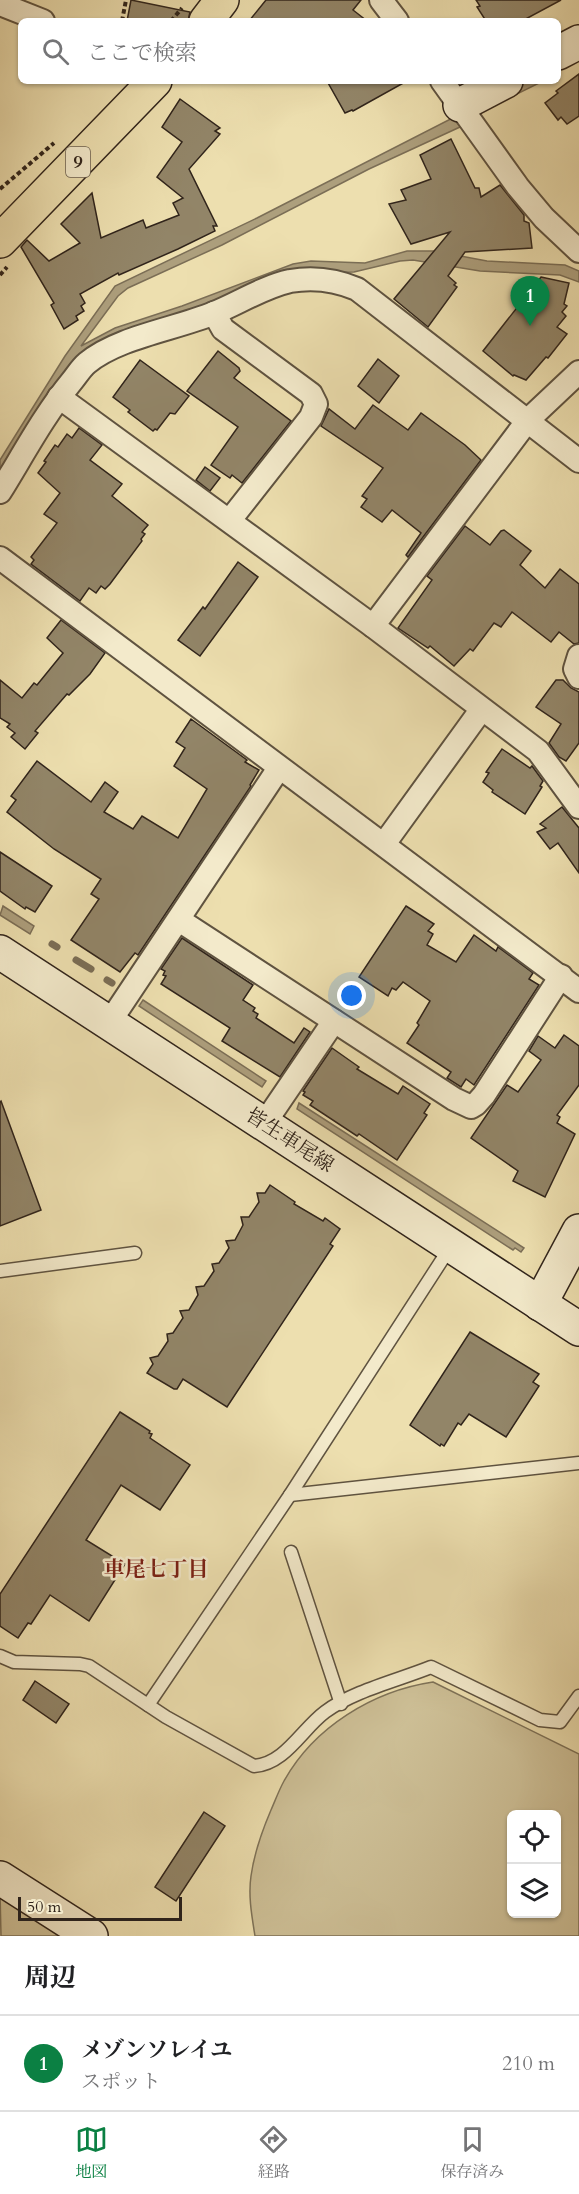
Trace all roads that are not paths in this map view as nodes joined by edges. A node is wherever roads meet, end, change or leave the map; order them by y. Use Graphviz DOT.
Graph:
graph roads {
  1 [pos="222,0"];
  2 [pos="381,0"];
  3 [pos="0,4"];
  4 [pos="35,18"];
  5 [pos="208,18"];
  6 [pos="395,18"];
  7 [pos="579,42"];
  8 [pos="561,51"];
  9 [pos="152,84"];
  10 [pos="500,84"];
  11 [pos="460,104"];
  12 [pos="0,241"];
  13 [pos="579,251"];
  14 [pos="214,313"];
  15 [pos="579,372"];
  16 [pos="59,397"];
  17 [pos="528,420"];
  18 [pos="579,461"];
  19 [pos="0,492"];
  20 [pos="230,520"];
  21 [pos="0,558"];
  22 [pos="373,626"];
  23 [pos="579,656"];
  24 [pos="579,677"];
  25 [pos="481,710"];
  26 [pos="279,768"];
  27 [pos="579,807"];
  28 [pos="384,844"];
  29 [pos="180,920"];
  30 [pos="0,952"];
  31 [pos="561,976"];
  32 [pos="579,991"];
  33 [pos="334,1021"];
  34 [pos="109,1023"];
  35 [pos="264,1124"];
  36 [pos="579,1231"];
  37 [pos="452,1245"];
  38 [pos="135,1253"];
  39 [pos="0,1271"];
  40 [pos="540,1304"];
  41 [pos="579,1329"];
  42 [pos="579,1463"];
  43 [pos="290,1495"];
  44 [pos="291,1552"];
  45 [pos="0,1656"];
  46 [pos="579,1696"];
  47 [pos="148,1704"];
  48 [pos="341,1704"];
  49 [pos="0,1878"];
  50 [pos="91,1936"];
  1 -- 5 [label="highway"];
  2 -- 6 [label="street"];
  3 -- 4 [label="street"];
  7 -- 8 [label="main road"];
  9 -- 12 [label="highway, 9"];
  10 -- 11 [label="main road"];
  11 -- 13 [label="street"];
  14 -- 16 [label="street"];
  14 -- 17 [label="street"];
  14 -- 20 [label="street"];
  15 -- 17 [label="street"];
  16 -- 19 [label="street"];
  16 -- 20 [label="street"];
  17 -- 18 [label="street"];
  17 -- 22 [label="street"];
  20 -- 22 [label="street"];
  21 -- 26 [label="street"];
  22 -- 25 [label="street"];
  23 -- 24 [label="street"];
  25 -- 27 [label="street"];
  25 -- 28 [label="street"];
  26 -- 28 [label="street"];
  26 -- 29 [label="street"];
  28 -- 31 [label="street"];
  29 -- 33 [label="street"];
  29 -- 34 [label="street"];
  30 -- 34 [label="main road, 皆生車尾線"];
  31 -- 32 [label="street"];
  31 -- 33 [label="street"];
  33 -- 35 [label="street"];
  34 -- 35 [label="main road, 皆生車尾線"];
  35 -- 37 [label="main road, 皆生車尾線"];
  36 -- 40 [label="main road"];
  37 -- 40 [label="main road, 皆生車尾線"];
  37 -- 43 [label="lane"];
  38 -- 39 [label="lane"];
  40 -- 41 [label="main road, 皆生車尾線"];
  42 -- 43 [label="lane"];
  43 -- 47 [label="lane"];
  44 -- 48 [label="lane"];
  45 -- 47 [label="lane"];
  46 -- 48 [label="lane"];
  47 -- 48 [label="lane"];
  49 -- 50 [label="main road"];
}
